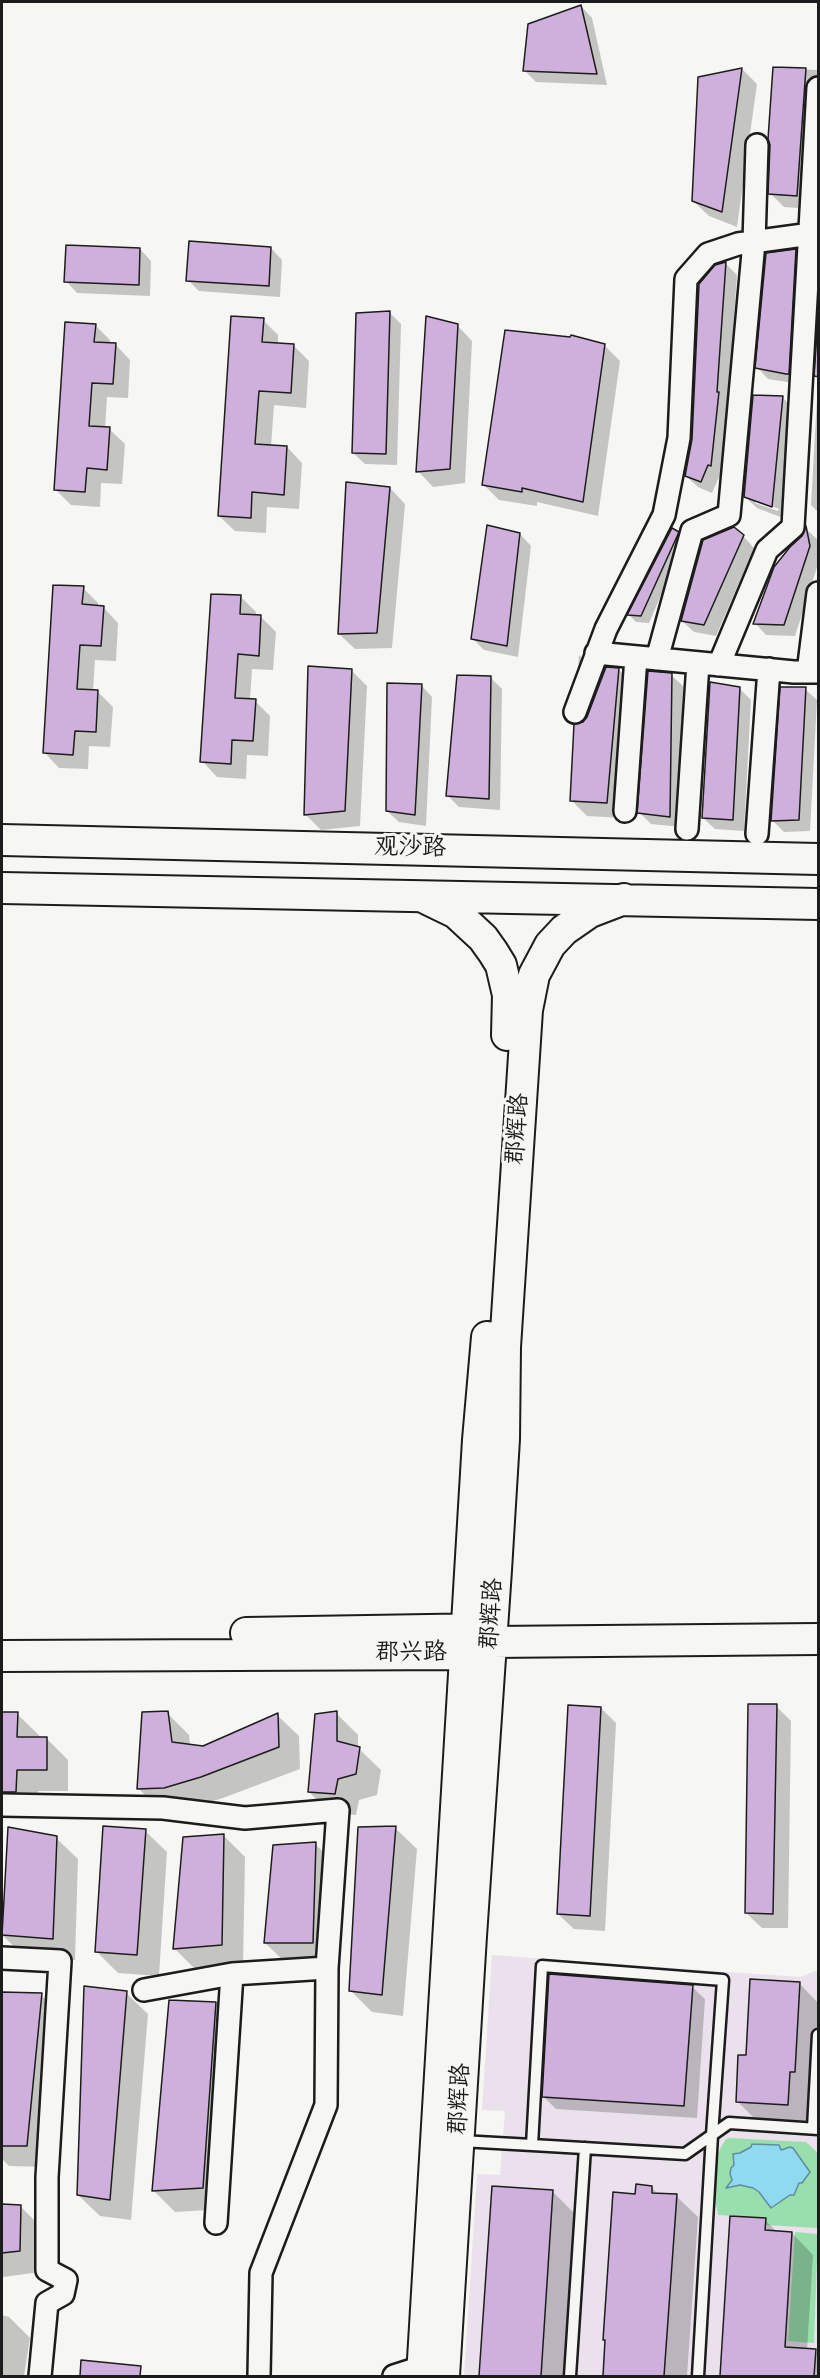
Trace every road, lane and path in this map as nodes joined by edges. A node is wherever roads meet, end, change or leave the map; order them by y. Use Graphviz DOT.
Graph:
graph roads {
  1 [pos="818,88"];
  2 [pos="757,145"];
  3 [pos="814,234"];
  4 [pos="754,242"];
  5 [pos="819,593"];
  6 [pos="596,653"];
  7 [pos="647,658"];
  8 [pos="698,663"];
  9 [pos="719,665"];
  10 [pos="769,669"];
  11 [pos="813,672"];
  12 [pos="575,712"];
  13 [pos="625,811"];
  14 [pos="687,829"];
  15 [pos="757,834"];
  16 [pos="2,840"];
  17 [pos="819,859"];
  18 [pos="2,888"];
  19 [pos="423,897"];
  20 [pos="624,899"];
  21 [pos="819,904"];
  22 [pos="819,1626"];
  23 [pos="2,1635"];
  24 [pos="479,1638"];
  25 [pos="819,1639"];
  26 [pos="2,1656"];
  27 [pos="2,1805"];
  28 [pos="2,1958"];
  29 [pos="327,1968"];
  30 [pos="232,1974"];
  31 [pos="144,1990"];
  32 [pos="819,2034"];
  33 [pos="816,2129"];
  34 [pos="712,2135"];
  35 [pos="458,2140"];
  36 [pos="532,2145"];
  37 [pos="585,2148"];
  38 [pos="216,2223"];
  39 [pos="429,2373"];
  40 [pos="40,2376"];
  41 [pos="259,2376"];
  42 [pos="394,2376"];
  43 [pos="570,2376"];
  44 [pos="698,2376"];
  1 -- 3 [label="street"];
  2 -- 4 [label="street"];
  3 -- 4 [label="street"];
  3 -- 9 [label="street"];
  4 -- 6 [label="street"];
  4 -- 7 [label="street"];
  5 -- 11 [label="street"];
  6 -- 7 [label="street"];
  6 -- 12 [label="street"];
  7 -- 8 [label="street"];
  7 -- 13 [label="street"];
  8 -- 9 [label="street"];
  8 -- 14 [label="street"];
  9 -- 10 [label="street"];
  10 -- 11 [label="street"];
  10 -- 15 [label="street"];
  16 -- 17 [label="main road, 观沙路"];
  18 -- 19 [label="main road, 观沙路"];
  19 -- 20 [label="main road, 观沙路"];
  19 -- 24 [label="main road, 郡辉路"];
  20 -- 21 [label="main road, 观沙路"];
  20 -- 24 [label="main road, 郡辉路"];
  22 -- 24 [label="main road, 郡兴路"];
  23 -- 24 [label="main road, 郡兴路"];
  24 -- 25 [label="main road, 郡兴路"];
  24 -- 26 [label="main road, 郡兴路"];
  24 -- 35 [label="main road, 郡辉路"];
  24 -- 39 [label="main road, 郡辉路"];
  27 -- 29 [label="street"];
  28 -- 40 [label="street"];
  29 -- 30 [label="street"];
  29 -- 41 [label="street"];
  30 -- 31 [label="street"];
  30 -- 38 [label="street"];
  32 -- 33 [label="lane"];
  33 -- 34 [label="lane"];
  34 -- 36 [label="lane"];
  34 -- 37 [label="lane"];
  34 -- 44 [label="lane"];
  35 -- 36 [label="lane"];
  35 -- 39 [label="main road, 郡辉路"];
  36 -- 37 [label="lane"];
  37 -- 43 [label="lane"];
  39 -- 42 [label="street"];
}
